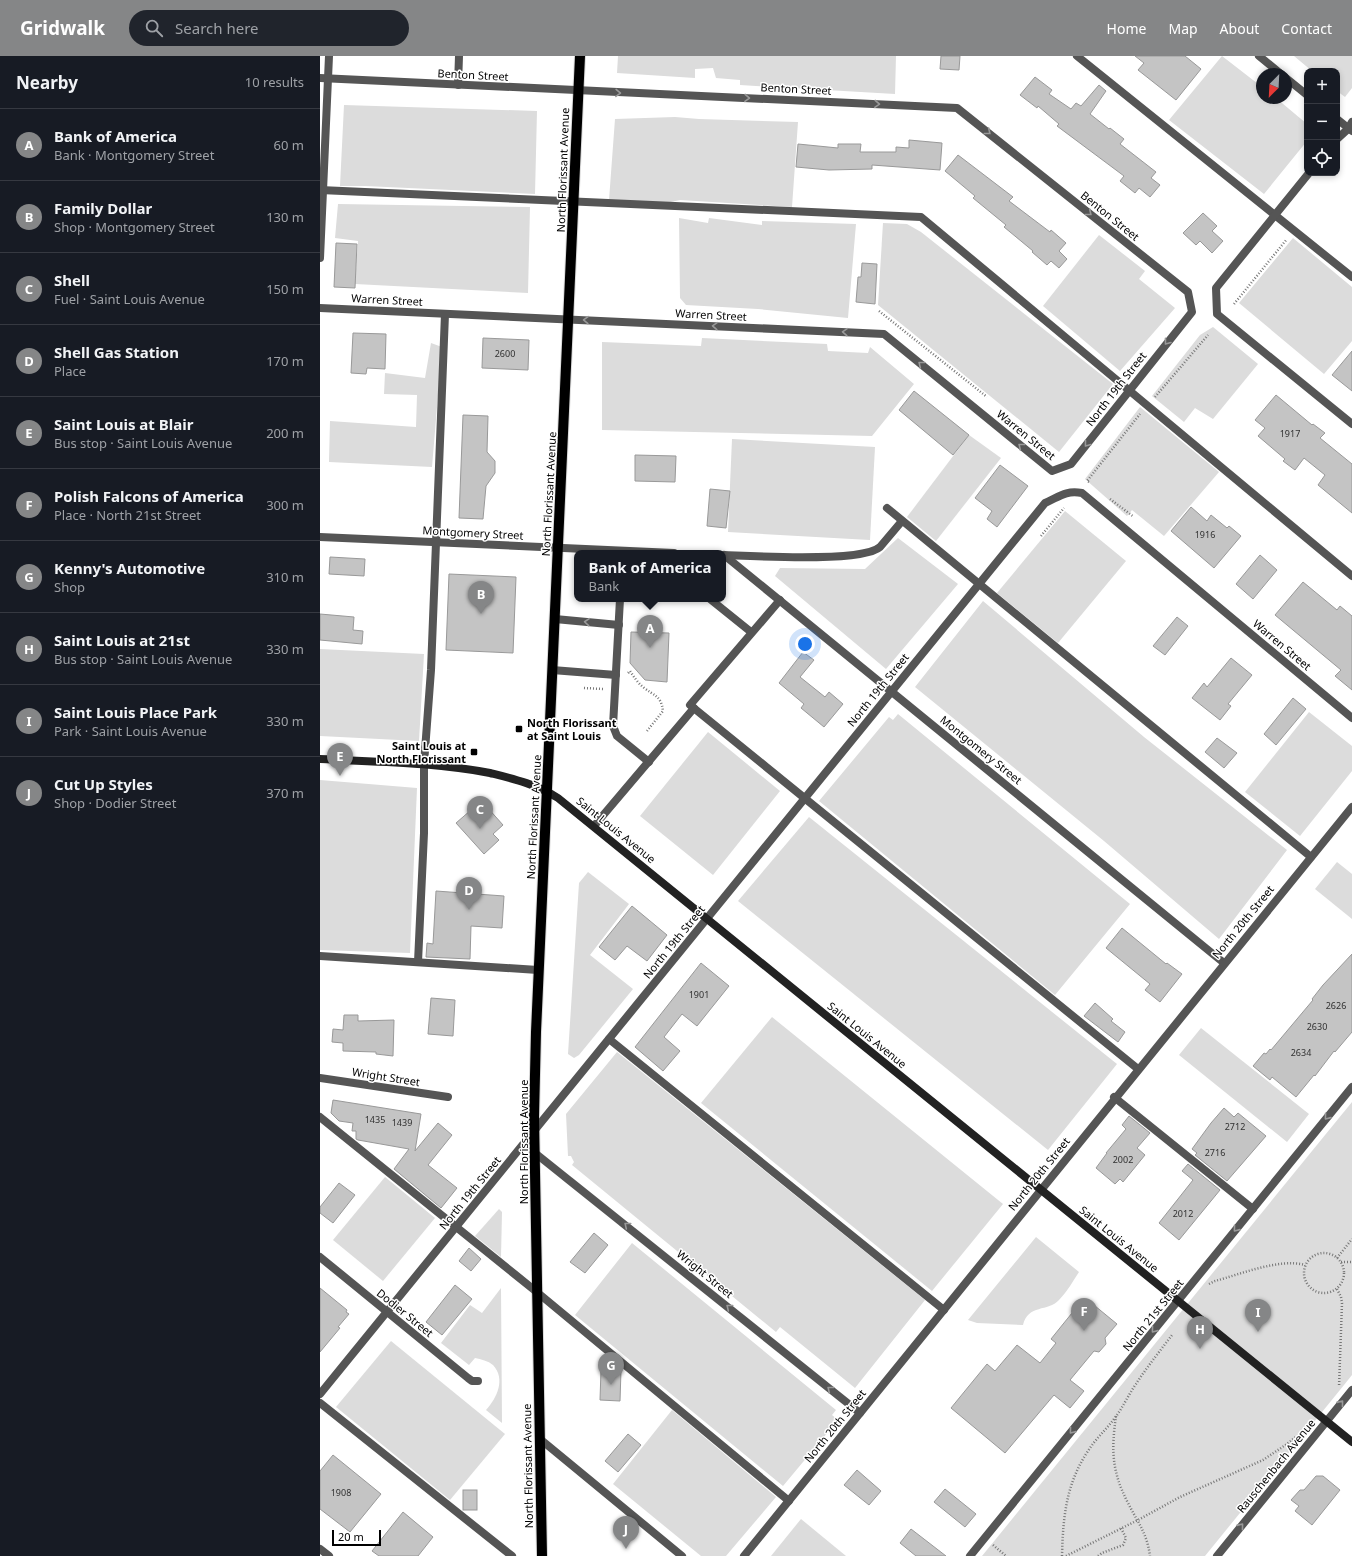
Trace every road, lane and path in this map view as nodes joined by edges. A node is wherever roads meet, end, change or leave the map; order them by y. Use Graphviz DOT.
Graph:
graph roads {
  1 [pos="329,56"];
  2 [pos="459,56"];
  3 [pos="580,56"];
  4 [pos="1077,56"];
  5 [pos="1259,56"];
  6 [pos="1274,68"];
  7 [pos="324,79"];
  8 [pos="1292,83"];
  9 [pos="458,85"];
  10 [pos="579,91"];
  11 [pos="1304,93"];
  12 [pos="1340,121"];
  13 [pos="1351,128"];
  14 [pos="1340,137"];
  15 [pos="1307,176"];
  16 [pos="321,190"];
  17 [pos="574,202"];
  18 [pos="1275,215"];
  19 [pos="1291,234"];
  20 [pos="320,258"];
  21 [pos="1352,277"];
  22 [pos="1234,304"];
  23 [pos="320,308"];
  24 [pos="879,311"];
  25 [pos="1192,312"];
  26 [pos="445,314"];
  27 [pos="569,320"];
  28 [pos="1208,334"];
  29 [pos="1129,390"];
  30 [pos="1155,396"];
  31 [pos="987,397"];
  32 [pos="1142,411"];
  33 [pos="1352,424"];
  34 [pos="1052,471"];
  35 [pos="1087,481"];
  36 [pos="1045,503"];
  37 [pos="1066,506"];
  38 [pos="887,508"];
  39 [pos="902,520"];
  40 [pos="1041,536"];
  41 [pos="320,537"];
  42 [pos="437,542"];
  43 [pos="558,548"];
  44 [pos="604,550"];
  45 [pos="726,555"];
  46 [pos="726,557"];
  47 [pos="1352,576"];
  48 [pos="979,584"];
  49 [pos="780,600"];
  50 [pos="620,602"];
  51 [pos="714,602"];
  52 [pos="555,619"];
  53 [pos="619,625"];
  54 [pos="751,632"];
  55 [pos="552,670"];
  56 [pos="616,675"];
  57 [pos="616,685"];
  58 [pos="584,688"];
  59 [pos="891,692"];
  60 [pos="694,708"];
  61 [pos="1352,718"];
  62 [pos="647,731"];
  63 [pos="320,759"];
  64 [pos="649,762"];
  65 [pos="424,764"];
  66 [pos="547,791"];
  67 [pos="804,799"];
  68 [pos="1352,807"];
  69 [pos="594,826"];
  70 [pos="1311,857"];
  71 [pos="707,918"];
  72 [pos="320,956"];
  73 [pos="418,962"];
  74 [pos="1224,963"];
  75 [pos="538,970"];
  76 [pos="609,1039"];
  77 [pos="1138,1069"];
  78 [pos="320,1078"];
  79 [pos="1352,1087"];
  80 [pos="448,1097"];
  81 [pos="1114,1097"];
  82 [pos="320,1117"];
  83 [pos="535,1130"];
  84 [pos="536,1153"];
  85 [pos="1041,1190"];
  86 [pos="1253,1209"];
  87 [pos="457,1227"];
  88 [pos="1352,1239"];
  89 [pos="320,1258"];
  90 [pos="1337,1258"];
  91 [pos="1341,1262"];
  92 [pos="1352,1262"];
  93 [pos="1305,1265"];
  94 [pos="1207,1286"];
  95 [pos="1337,1289"];
  96 [pos="538,1293"];
  97 [pos="1178,1301"];
  98 [pos="944,1310"];
  99 [pos="386,1312"];
  100 [pos="1172,1335"];
  101 [pos="478,1381"];
  102 [pos="1336,1390"];
  103 [pos="1352,1390"];
  104 [pos="320,1394"];
  105 [pos="320,1403"];
  106 [pos="860,1413"];
  107 [pos="1116,1416"];
  108 [pos="1326,1422"];
  109 [pos="1297,1436"];
  110 [pos="540,1439"];
  111 [pos="1352,1442"];
  112 [pos="789,1501"];
  113 [pos="1138,1520"];
  114 [pos="1121,1528"];
  115 [pos="992,1544"];
  116 [pos="320,1549"];
  117 [pos="329,1556"];
  118 [pos="512,1556"];
  119 [pos="542,1556"];
  120 [pos="682,1556"];
  121 [pos="744,1556"];
  122 [pos="970,1556"];
  123 [pos="1006,1556"];
  124 [pos="1062,1556"];
  125 [pos="1066,1556"];
  126 [pos="1098,1556"];
  127 [pos="1150,1556"];
  128 [pos="1217,1556"];
  1 -- 7 [label="street"];
  2 -- 9 [label="street"];
  3 -- 10 [label="main road, North Florissant Avenue"];
  4 -- 18 [label="street"];
  5 -- 6 [label="street"];
  7 -- 9 [label="street, Benton Street"];
  7 -- 16 [label="street"];
  8 -- 11 [label="street"];
  9 -- 10 [label="street, Benton Street"];
  10 -- 17 [label="main road, North Florissant Avenue"];
  10 -- 25 [label="street, Benton Street, one-way"];
  12 -- 13 [label="street"];
  13 -- 14 [label="street"];
  15 -- 18 [label="street"];
  16 -- 17 [label="street"];
  16 -- 20 [label="street"];
  17 -- 27 [label="main road, North Florissant Avenue"];
  17 -- 29 [label="street"];
  18 -- 21 [label="street"];
  18 -- 33 [label="street"];
  19 -- 22 [label="path"];
  23 -- 26 [label="street, Warren Street"];
  24 -- 31 [label="path"];
  25 -- 29 [label="street, North 19th Street, one-way"];
  26 -- 27 [label="street, Warren Street"];
  26 -- 42 [label="street"];
  34 -- 27 [label="street, Warren Street, one-way"];
  27 -- 43 [label="main road, North Florissant Avenue"];
  28 -- 30 [label="path"];
  29 -- 34 [label="street, North 19th Street, one-way"];
  29 -- 47 [label="street"];
  32 -- 35 [label="path"];
  36 -- 48 [label="street, North 19th Street"];
  36 -- 61 [label="street, Warren Street"];
  37 -- 40 [label="path"];
  38 -- 39 [label="street"];
  39 -- 45 [label="street, Montgomery Street"];
  39 -- 48 [label="street"];
  41 -- 42 [label="street, Montgomery Street"];
  42 -- 43 [label="street, Montgomery Street"];
  42 -- 65 [label="street"];
  43 -- 44 [label="street, Montgomery Street"];
  43 -- 52 [label="main road, North Florissant Avenue"];
  46 -- 49 [label="street, Montgomery Street"];
  48 -- 59 [label="street, North 19th Street"];
  48 -- 70 [label="street"];
  49 -- 54 [label="street"];
  49 -- 59 [label="street, Montgomery Street"];
  50 -- 53 [label="street"];
  51 -- 54 [label="street"];
  53 -- 52 [label="street, one-way"];
  52 -- 55 [label="main road, North Florissant Avenue"];
  53 -- 56 [label="street"];
  54 -- 60 [label="street"];
  55 -- 56 [label="street"];
  55 -- 66 [label="main road, North Florissant Avenue"];
  56 -- 57 [label="street"];
  57 -- 58 [label="path"];
  57 -- 62 [label="path"];
  57 -- 64 [label="street"];
  59 -- 67 [label="street, North 19th Street"];
  59 -- 74 [label="street, Montgomery Street"];
  60 -- 64 [label="street"];
  60 -- 67 [label="street"];
  63 -- 65 [label="street, Saint Louis Avenue"];
  64 -- 69 [label="street"];
  65 -- 66 [label="street, Saint Louis Avenue"];
  65 -- 73 [label="street"];
  66 -- 69 [label="street, Saint Louis Avenue"];
  66 -- 75 [label="main road, North Florissant Avenue"];
  67 -- 71 [label="street, North 19th Street"];
  67 -- 77 [label="street"];
  68 -- 70 [label="street, North 20th Street"];
  69 -- 71 [label="street, Saint Louis Avenue"];
  70 -- 74 [label="street, North 20th Street"];
  71 -- 76 [label="street, North 19th Street"];
  71 -- 85 [label="street, Saint Louis Avenue"];
  72 -- 73 [label="street"];
  73 -- 75 [label="street"];
  74 -- 77 [label="street, North 20th Street"];
  75 -- 83 [label="main road, North Florissant Avenue"];
  76 -- 83 [label="street, North 19th Street"];
  76 -- 98 [label="street"];
  77 -- 81 [label="street, North 20th Street"];
  78 -- 80 [label="street, Wright Street"];
  79 -- 86 [label="street, North 21st Street, one-way"];
  81 -- 85 [label="street, North 20th Street"];
  81 -- 86 [label="street"];
  82 -- 87 [label="street"];
  83 -- 84 [label="main road, North Florissant Avenue"];
  83 -- 87 [label="street, North 19th Street"];
  84 -- 96 [label="main road, North Florissant Avenue"];
  106 -- 84 [label="street, Wright Street, one-way"];
  85 -- 97 [label="street, Saint Louis Avenue"];
  85 -- 98 [label="street, North 20th Street"];
  86 -- 97 [label="street, North 21st Street, one-way"];
  87 -- 96 [label="street"];
  87 -- 99 [label="street, North 19th Street"];
  88 -- 90 [label="path"];
  89 -- 99 [label="street, Dodier Street"];
  90 -- 91 [label="path"];
  90 -- 93 [label="path"];
  91 -- 92 [label="path"];
  91 -- 95 [label="path"];
  93 -- 94 [label="path"];
  93 -- 95 [label="path"];
  95 -- 102 [label="path"];
  96 -- 110 [label="main road, North Florissant Avenue"];
  96 -- 112 [label="street"];
  97 -- 108 [label="street, Saint Louis Avenue"];
  97 -- 122 [label="street, North 21st Street, one-way"];
  98 -- 106 [label="street, North 20th Street"];
  99 -- 101 [label="street, Dodier Street"];
  99 -- 104 [label="street, North 19th Street"];
  100 -- 107 [label="path"];
  108 -- 103 [label="street, Rauschenbach Avenue, one-way"];
  105 -- 118 [label="street"];
  106 -- 112 [label="street, North 20th Street"];
  107 -- 113 [label="path"];
  107 -- 124 [label="path"];
  108 -- 111 [label="street, Saint Louis Avenue"];
  128 -- 108 [label="street, Rauschenbach Avenue, one-way"];
  109 -- 113 [label="path"];
  110 -- 119 [label="main road, North Florissant Avenue"];
  110 -- 120 [label="street"];
  112 -- 121 [label="street, North 20th Street"];
  113 -- 114 [label="path"];
  113 -- 127 [label="path"];
  114 -- 125 [label="path"];
  114 -- 126 [label="path"];
  115 -- 123 [label="path"];
  116 -- 117 [label="street"];
}
